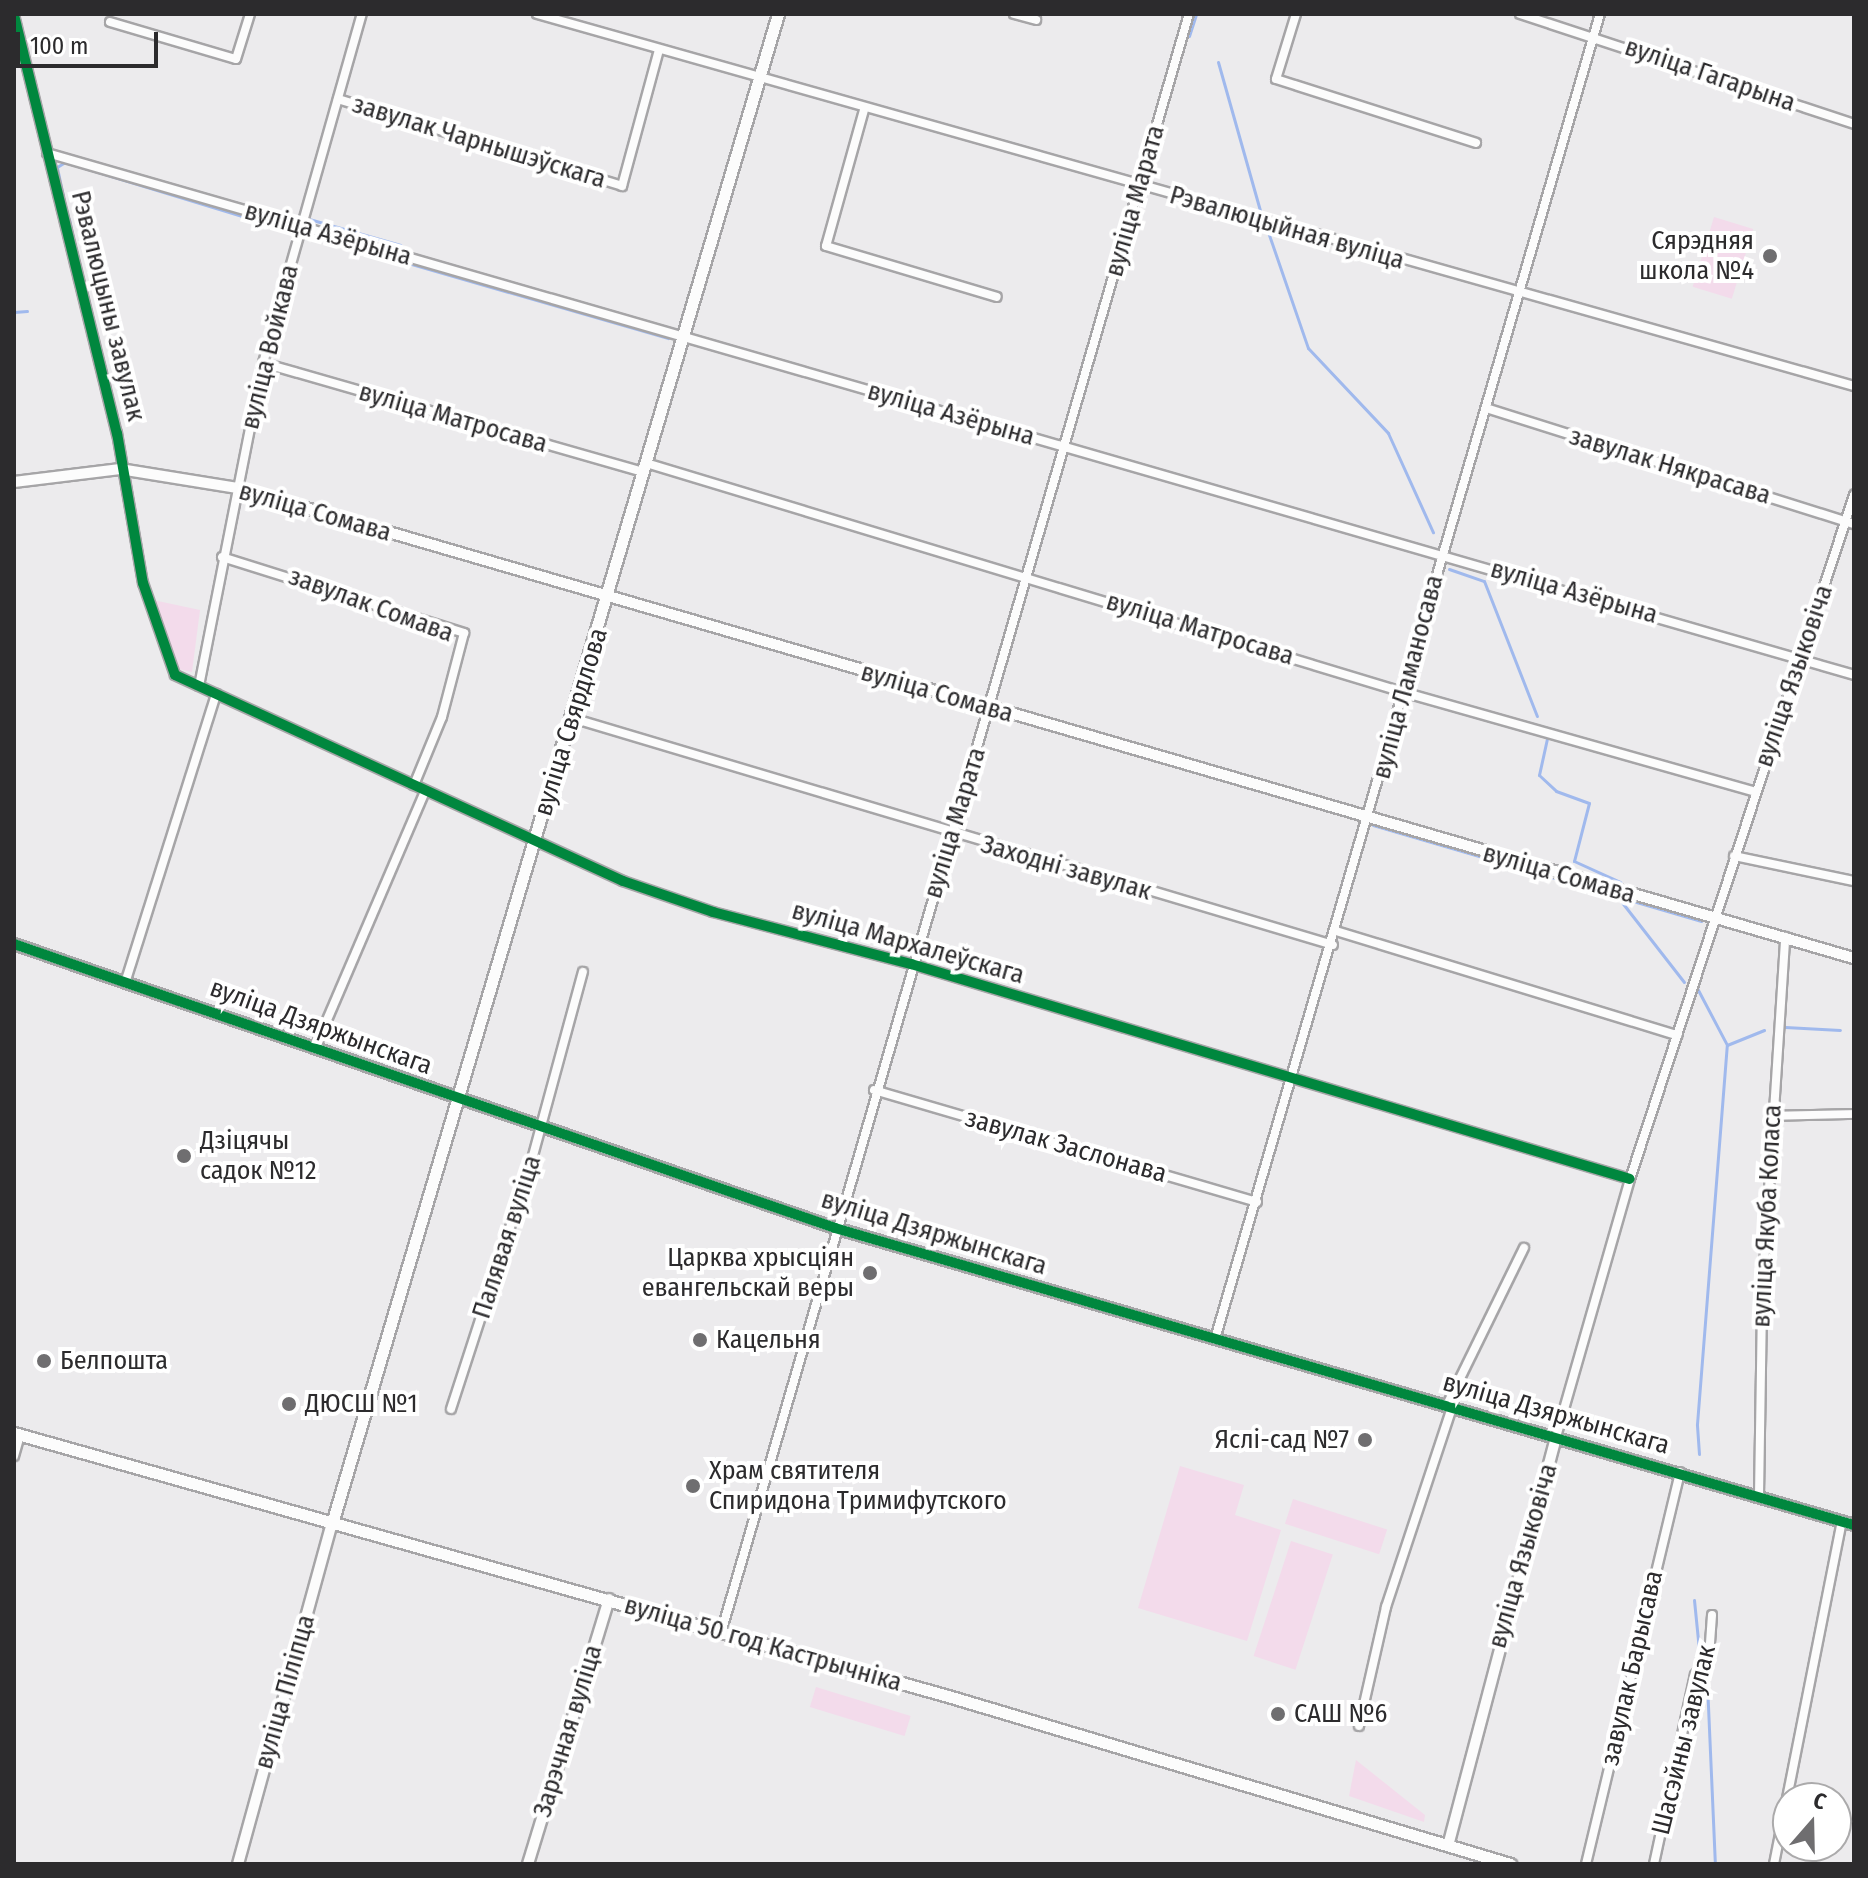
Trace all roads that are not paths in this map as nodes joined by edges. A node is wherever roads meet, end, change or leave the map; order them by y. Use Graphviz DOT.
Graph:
graph roads {
  1 [pos="250,14"];
  2 [pos="362,14"];
  3 [pos="537,14"];
  4 [pos="778,14"];
  5 [pos="1014,14"];
  6 [pos="1189,14"];
  7 [pos="1296,14"];
  8 [pos="1520,14"];
  9 [pos="1600,14"];
  10 [pos="14,15"];
  11 [pos="1036,20"];
  12 [pos="110,22"];
  13 [pos="1595,36"];
  14 [pos="659,50"];
  15 [pos="759,81"];
  16 [pos="338,99"];
  17 [pos="864,110"];
  18 [pos="1854,124"];
  19 [pos="1476,143"];
  20 [pos="47,153"];
  21 [pos="1139,187"];
  22 [pos="300,225"];
  23 [pos="1519,293"];
  24 [pos="997,297"];
  25 [pos="684,336"];
  26 [pos="263,363"];
  27 [pos="1854,386"];
  28 [pos="1486,408"];
  29 [pos="1062,446"];
  30 [pos="645,468"];
  31 [pos="120,469"];
  32 [pos="14,482"];
  33 [pos="237,488"];
  34 [pos="1854,495"];
  35 [pos="1850,522"];
  36 [pos="1441,555"];
  37 [pos="222,557"];
  38 [pos="1027,574"];
  39 [pos="609,598"];
  40 [pos="1800,659"];
  41 [pos="1854,675"];
  42 [pos="199,686"];
  43 [pos="1406,693"];
  44 [pos="216,694"];
  45 [pos="989,709"];
  46 [pos="572,718"];
  47 [pos="414,785"];
  48 [pos="425,791"];
  49 [pos="1755,792"];
  50 [pos="1370,819"];
  51 [pos="953,835"];
  52 [pos="534,843"];
  53 [pos="1734,856"];
  54 [pos="1854,881"];
  55 [pos="1713,918"];
  56 [pos="1336,931"];
  57 [pos="1785,937"];
  58 [pos="14,944"];
  59 [pos="1333,945"];
  60 [pos="1854,958"];
  61 [pos="911,964"];
  62 [pos="583,972"];
  63 [pos="126,980"];
  64 [pos="1677,1035"];
  65 [pos="315,1048"];
  66 [pos="1293,1078"];
  67 [pos="874,1090"];
  68 [pos="458,1100"];
  69 [pos="1854,1114"];
  70 [pos="1771,1116"];
  71 [pos="542,1129"];
  72 [pos="1630,1179"];
  73 [pos="1257,1202"];
  74 [pos="835,1228"];
  75 [pos="1524,1248"];
  76 [pos="1215,1339"];
  77 [pos="1450,1406"];
  78 [pos="451,1409"];
  79 [pos="17,1434"];
  80 [pos="1556,1437"];
  81 [pos="14,1456"];
  82 [pos="1680,1472"];
  83 [pos="1759,1496"];
  84 [pos="333,1520"];
  85 [pos="1842,1521"];
  86 [pos="1854,1525"];
  87 [pos="609,1599"];
  88 [pos="1712,1615"];
  89 [pos="721,1633"];
  90 [pos="1359,1726"];
  91 [pos="1448,1846"];
  92 [pos="238,1864"];
  93 [pos="528,1864"];
  94 [pos="1510,1864"];
  95 [pos="1586,1864"];
  96 [pos="1654,1864"];
  97 [pos="1774,1864"];
  1 -- 12 [label="street"];
  2 -- 16 [label="street, вуліца Войкава"];
  3 -- 14 [label="street, Рэвалюцыйная вуліца"];
  4 -- 15 [label="main road, вуліца Свярдлова"];
  5 -- 11 [label="street"];
  6 -- 21 [label="street, вуліца Марата"];
  7 -- 19 [label="street"];
  8 -- 13 [label="street, вуліца Гагарына"];
  9 -- 13 [label="street, вуліца Ламаносава"];
  10 -- 20 [label="street, Рэвалюцыны завулак"];
  13 -- 18 [label="street, вуліца Гагарына"];
  13 -- 23 [label="street, вуліца Ламаносава"];
  14 -- 15 [label="street, Рэвалюцыйная вуліца"];
  14 -- 16 [label="street, завулак Чарнышэўскага"];
  15 -- 17 [label="street, Рэвалюцыйная вуліца"];
  15 -- 25 [label="main road, вуліца Свярдлова"];
  16 -- 22 [label="street, вуліца Войкава"];
  17 -- 21 [label="street, Рэвалюцыйная вуліца"];
  17 -- 24 [label="street"];
  20 -- 22 [label="street, вуліца Азёрына"];
  20 -- 31 [label="street, Рэвалюцыны завулак"];
  21 -- 23 [label="street, Рэвалюцыйная вуліца"];
  21 -- 29 [label="street, вуліца Марата"];
  22 -- 25 [label="street, вуліца Азёрына"];
  22 -- 26 [label="street, вуліца Войкава"];
  23 -- 27 [label="street, Рэвалюцыйная вуліца"];
  23 -- 28 [label="street, вуліца Ламаносава"];
  25 -- 29 [label="street, вуліца Азёрына"];
  25 -- 30 [label="main road, вуліца Свярдлова"];
  26 -- 30 [label="street, вуліца Матросава"];
  26 -- 33 [label="street, вуліца Войкава"];
  28 -- 35 [label="street, завулак Някрасава"];
  28 -- 36 [label="street, вуліца Ламаносава"];
  29 -- 36 [label="street, вуліца Азёрына"];
  29 -- 38 [label="street, вуліца Марата"];
  30 -- 38 [label="street, вуліца Матросава"];
  30 -- 39 [label="main road, вуліца Свярдлова"];
  31 -- 32 [label="street, вуліца Сомава"];
  31 -- 33 [label="street, вуліца Сомава"];
  31 -- 42 [label="street, Рэвалюцыны завулак"];
  33 -- 37 [label="street, вуліца Войкава"];
  33 -- 39 [label="street, вуліца Сомава"];
  34 -- 35 [label="street, вуліца Языковіча"];
  35 -- 40 [label="street, вуліца Языковіча"];
  36 -- 40 [label="street, вуліца Азёрына"];
  36 -- 43 [label="street, вуліца Ламаносава"];
  37 -- 42 [label="street, вуліца Войкава"];
  37 -- 47 [label="street, завулак Сомава"];
  38 -- 43 [label="street, вуліца Матросава"];
  38 -- 45 [label="street, вуліца Марата"];
  39 -- 45 [label="street, вуліца Сомава"];
  39 -- 46 [label="main road, вуліца Свярдлова"];
  40 -- 41 [label="street, вуліца Азёрына"];
  40 -- 49 [label="street, вуліца Языковіча"];
  42 -- 44 [label="street, вуліца Мархалеўскага"];
  43 -- 49 [label="street, вуліца Матросава"];
  43 -- 50 [label="street, вуліца Ламаносава"];
  44 -- 47 [label="street, вуліца Мархалеўскага"];
  44 -- 63 [label="street"];
  45 -- 50 [label="street, вуліца Сомава"];
  45 -- 51 [label="street, вуліца Марата"];
  46 -- 51 [label="street, Заходні завулак"];
  46 -- 52 [label="main road, вуліца Свярдлова"];
  47 -- 48 [label="street, вуліца Мархалеўскага"];
  48 -- 52 [label="street, вуліца Мархалеўскага"];
  48 -- 65 [label="street"];
  49 -- 53 [label="street, вуліца Языковіча"];
  50 -- 55 [label="street, вуліца Сомава"];
  50 -- 56 [label="street, вуліца Ламаносава"];
  51 -- 59 [label="street, Заходні завулак"];
  51 -- 61 [label="street, вуліца Марата"];
  52 -- 61 [label="street, вуліца Мархалеўскага"];
  52 -- 68 [label="main road, вуліца Свярдлова"];
  53 -- 54 [label="street"];
  53 -- 55 [label="street, вуліца Языковіча"];
  55 -- 57 [label="street, вуліца Сомава"];
  55 -- 64 [label="street, вуліца Языковіча"];
  56 -- 59 [label="street, вуліца Ламаносава"];
  56 -- 64 [label="street"];
  57 -- 60 [label="street, вуліца Сомава"];
  57 -- 70 [label="street, вуліца Якуба Коласа"];
  58 -- 63 [label="street, вуліца Дзяржынскага"];
  59 -- 66 [label="street, вуліца Ламаносава"];
  61 -- 66 [label="street, вуліца Мархалеўскага"];
  61 -- 67 [label="street, вуліца Марата"];
  62 -- 71 [label="street, Палявая вуліца"];
  63 -- 65 [label="street, вуліца Дзяржынскага"];
  64 -- 72 [label="street, вуліца Языковіча"];
  65 -- 68 [label="street, вуліца Дзяржынскага"];
  66 -- 72 [label="street, вуліца Мархалеўскага"];
  66 -- 73 [label="street, вуліца Ламаносава"];
  67 -- 73 [label="street, завулак Заслонава"];
  67 -- 74 [label="street, вуліца Марата"];
  68 -- 71 [label="street, вуліца Дзяржынскага"];
  68 -- 84 [label="main road, вуліца Свярдлова"];
  69 -- 70 [label="street"];
  70 -- 83 [label="street, вуліца Якуба Коласа"];
  71 -- 74 [label="street, вуліца Дзяржынскага"];
  71 -- 78 [label="street, Палявая вуліца"];
  72 -- 80 [label="street, вуліца Языковіча"];
  73 -- 76 [label="street, вуліца Ламаносава"];
  74 -- 76 [label="street, вуліца Дзяржынскага"];
  74 -- 89 [label="street, вуліца Марата"];
  75 -- 77 [label="street, вуліца Дзяржынскага"];
  76 -- 77 [label="street, вуліца Дзяржынскага"];
  77 -- 80 [label="street, вуліца Дзяржынскага"];
  77 -- 90 [label="street"];
  79 -- 81 [label="street"];
  79 -- 84 [label="main road, вуліца 50 год Кастрычніка"];
  80 -- 82 [label="street, вуліца Дзяржынскага"];
  80 -- 91 [label="street, вуліца Языковіча"];
  82 -- 83 [label="street, вуліца Дзяржынскага"];
  82 -- 95 [label="street, завулак Барысава"];
  83 -- 85 [label="street, вуліца Дзяржынскага"];
  84 -- 87 [label="main road, вуліца 50 год Кастрычніка"];
  84 -- 92 [label="street, вуліца Піліпца"];
  85 -- 86 [label="street, вуліца Дзяржынскага"];
  85 -- 97 [label="street"];
  87 -- 89 [label="main road, вуліца 50 год Кастрычніка"];
  87 -- 93 [label="street, Зарэчная вуліца"];
  88 -- 96 [label="street, Шасэйны завулак"];
  89 -- 91 [label="main road, вуліца 50 год Кастрычніка"];
  91 -- 94 [label="main road, вуліца 50 год Кастрычніка"];
}
